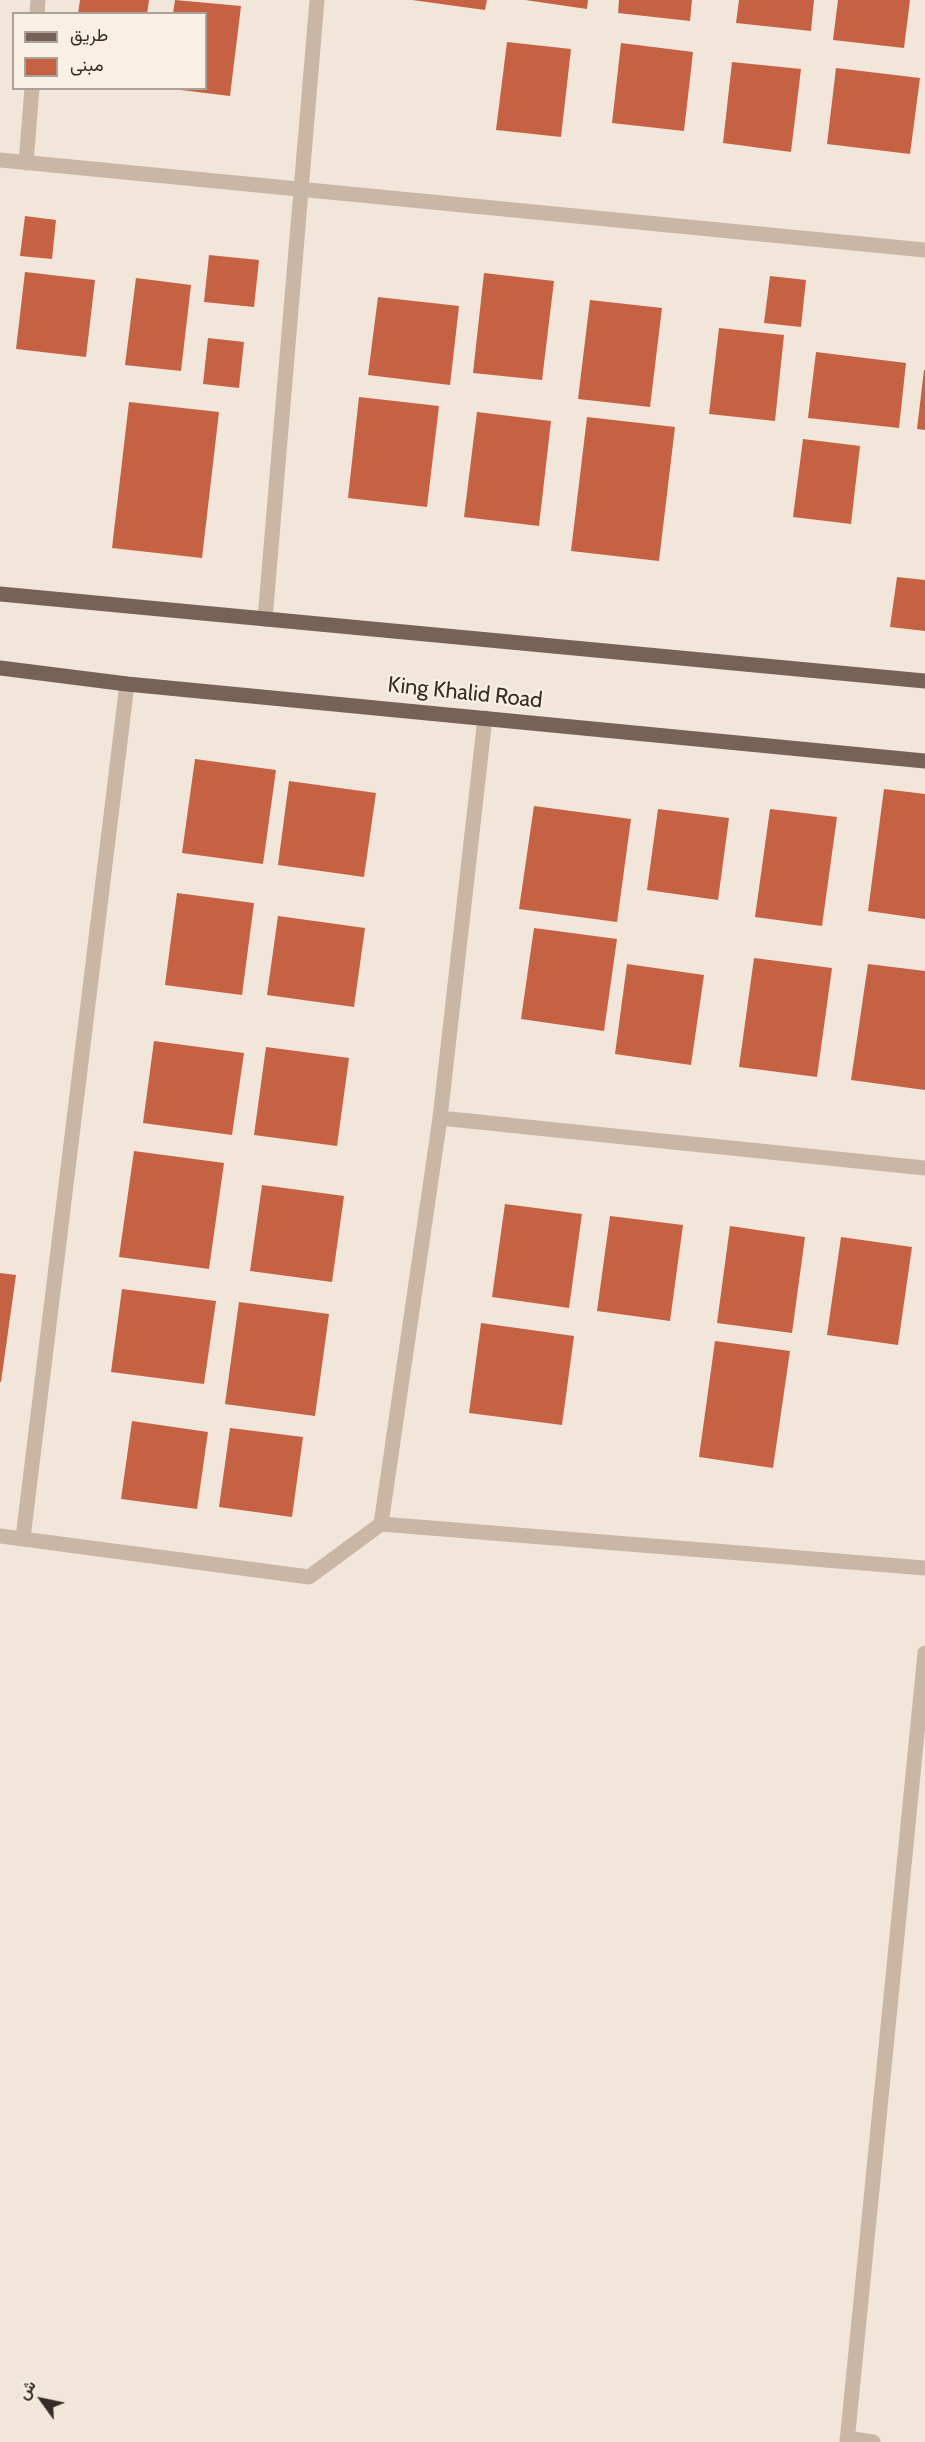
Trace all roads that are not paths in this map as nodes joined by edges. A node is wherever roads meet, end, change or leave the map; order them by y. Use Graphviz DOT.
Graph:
graph roads {
  1 [pos="317,0"];
  2 [pos="32,90"];
  3 [pos="0,160"];
  4 [pos="26,163"];
  5 [pos="301,190"];
  6 [pos="925,250"];
  7 [pos="0,594"];
  8 [pos="265,619"];
  9 [pos="0,668"];
  10 [pos="925,681"];
  11 [pos="127,684"];
  12 [pos="485,718"];
  13 [pos="925,761"];
  14 [pos="440,1118"];
  15 [pos="925,1168"];
  16 [pos="381,1524"];
  17 [pos="0,1536"];
  18 [pos="23,1538"];
  19 [pos="925,1568"];
  20 [pos="925,1653"];
  21 [pos="847,2440"];
  22 [pos="873,2442"];
  1 -- 5 [label="street"];
  2 -- 4 [label="street"];
  3 -- 4 [label="street"];
  4 -- 5 [label="street"];
  5 -- 6 [label="street"];
  5 -- 8 [label="street"];
  7 -- 8 [label="main road"];
  8 -- 10 [label="main road"];
  9 -- 11 [label="main road, King Khalid Road"];
  11 -- 12 [label="main road, King Khalid Road"];
  11 -- 18 [label="street"];
  12 -- 13 [label="main road, King Khalid Road"];
  12 -- 14 [label="street"];
  14 -- 15 [label="street"];
  14 -- 16 [label="street"];
  16 -- 18 [label="street"];
  16 -- 19 [label="street"];
  17 -- 18 [label="street"];
  20 -- 21 [label="street"];
  21 -- 22 [label="street"];
}
